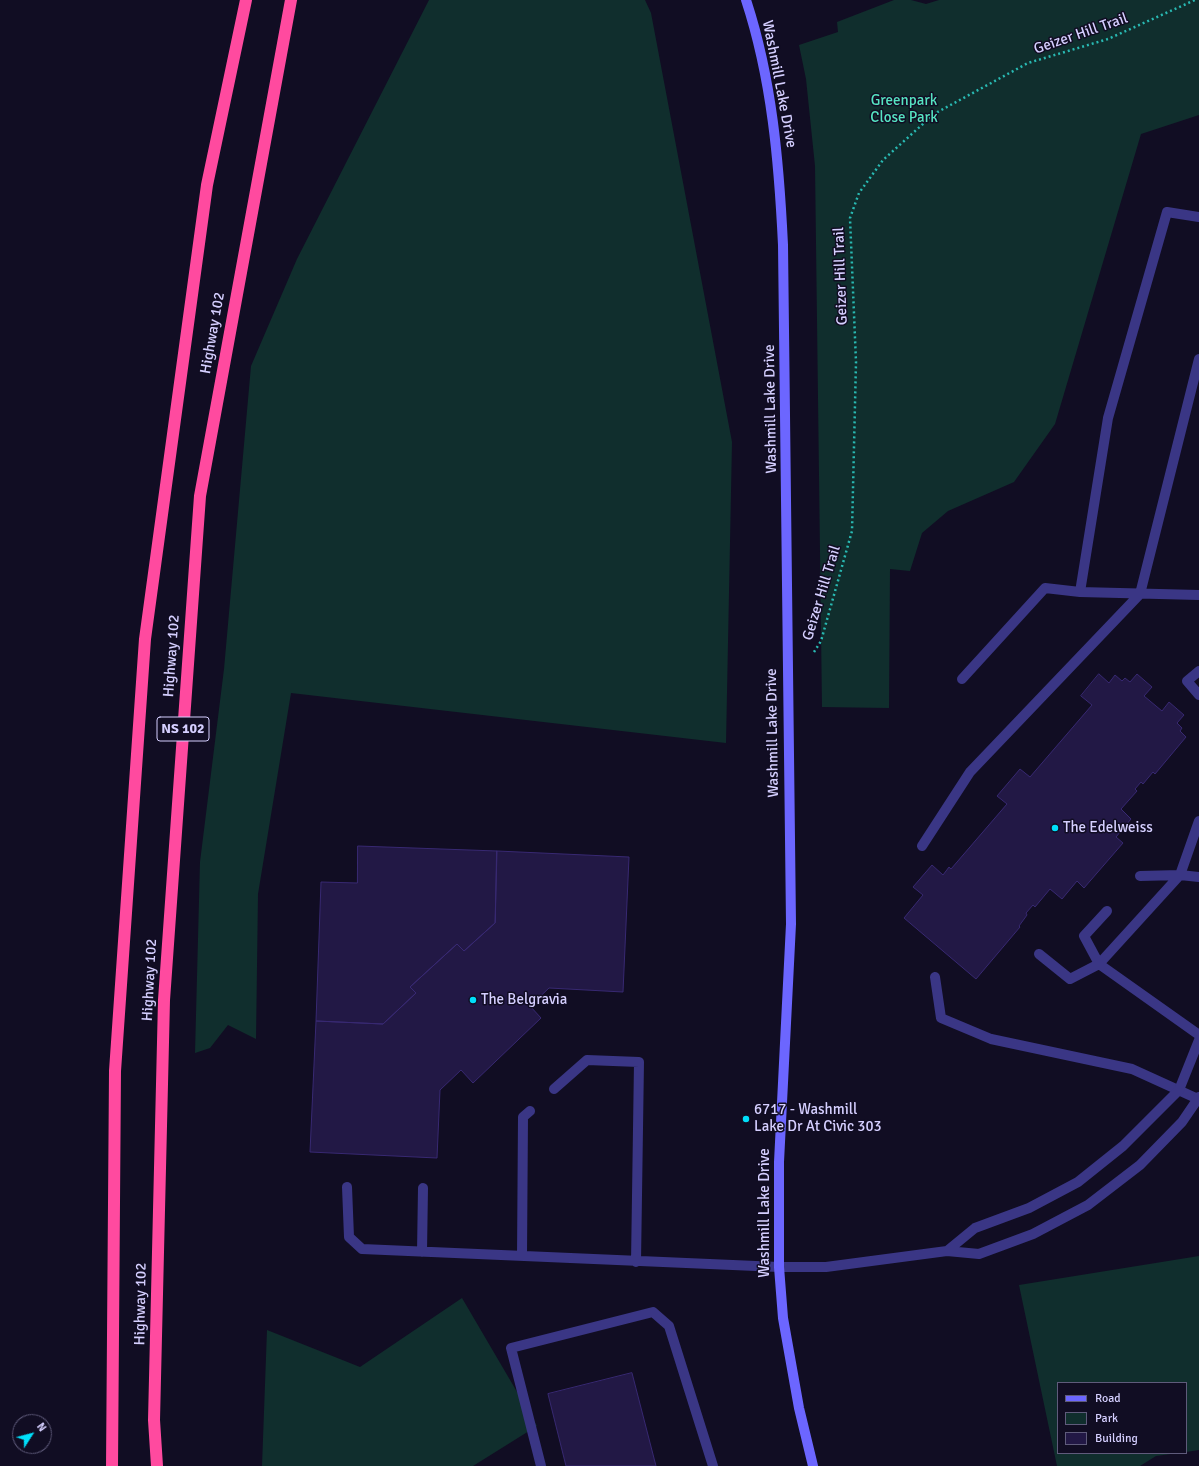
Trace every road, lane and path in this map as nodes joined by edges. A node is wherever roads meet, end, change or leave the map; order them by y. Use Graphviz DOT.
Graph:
graph roads {
  1 [pos="246,0"];
  2 [pos="291,0"];
  3 [pos="746,0"];
  4 [pos="1195,0"];
  5 [pos="1199,217"];
  6 [pos="1199,359"];
  7 [pos="1080,592"];
  8 [pos="1140,594"];
  9 [pos="1199,596"];
  10 [pos="814,652"];
  11 [pos="1199,671"];
  12 [pos="962,679"];
  13 [pos="1199,695"];
  14 [pos="1199,821"];
  15 [pos="922,846"];
  16 [pos="1180,875"];
  17 [pos="1140,876"];
  18 [pos="1199,877"];
  19 [pos="1107,911"];
  20 [pos="1039,954"];
  21 [pos="1099,964"];
  22 [pos="935,978"];
  23 [pos="1199,1035"];
  24 [pos="1199,1040"];
  25 [pos="554,1090"];
  26 [pos="1179,1090"];
  27 [pos="1199,1098"];
  28 [pos="530,1111"];
  29 [pos="347,1187"];
  30 [pos="423,1188"];
  31 [pos="947,1251"];
  32 [pos="422,1252"];
  33 [pos="522,1256"];
  34 [pos="636,1262"];
  35 [pos="779,1267"];
  36 [pos="112,1466"];
  37 [pos="157,1466"];
  38 [pos="541,1466"];
  39 [pos="713,1466"];
  40 [pos="813,1466"];
  1 -- 36 [label="highway, Highway 102 / NS 102"];
  2 -- 37 [label="highway, Highway 102 / NS 102"];
  3 -- 35 [label="street, Washmill Lake Drive"];
  4 -- 10 [label="path, Geizer Hill Trail"];
  5 -- 7 [label="street"];
  6 -- 8 [label="street"];
  7 -- 8 [label="street"];
  7 -- 12 [label="street"];
  8 -- 9 [label="street"];
  8 -- 15 [label="street"];
  11 -- 13 [label="street"];
  14 -- 16 [label="street"];
  16 -- 17 [label="street"];
  16 -- 18 [label="street"];
  16 -- 21 [label="street"];
  19 -- 21 [label="street"];
  20 -- 21 [label="street"];
  21 -- 23 [label="street"];
  22 -- 26 [label="street"];
  24 -- 26 [label="street"];
  25 -- 34 [label="street"];
  26 -- 27 [label="street"];
  26 -- 31 [label="street"];
  27 -- 31 [label="street"];
  28 -- 33 [label="street"];
  29 -- 32 [label="street"];
  30 -- 32 [label="street"];
  31 -- 35 [label="street"];
  32 -- 33 [label="street"];
  33 -- 34 [label="street"];
  34 -- 35 [label="street"];
  35 -- 40 [label="street, Washmill Lake Drive"];
  38 -- 39 [label="street"];
}
